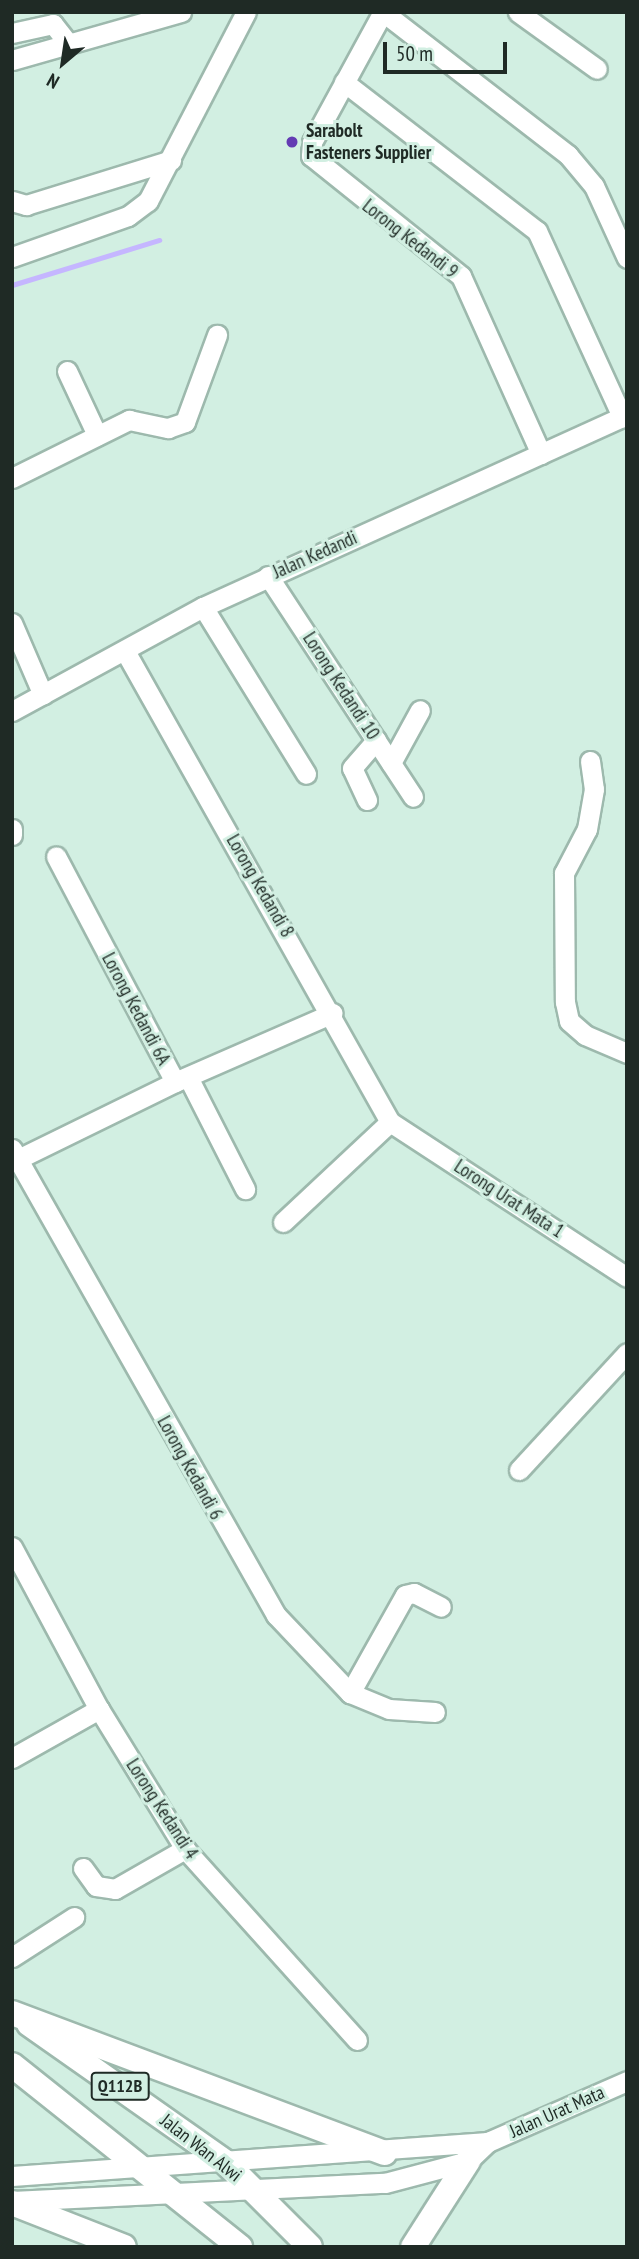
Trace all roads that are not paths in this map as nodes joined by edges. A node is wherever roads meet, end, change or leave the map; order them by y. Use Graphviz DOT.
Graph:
graph roads {
  1 [pos="33,12"];
  2 [pos="51,12"];
  3 [pos="66,12"];
  4 [pos="181,12"];
  5 [pos="246,12"];
  6 [pos="383,12"];
  7 [pos="518,12"];
  8 [pos="12,23"];
  9 [pos="12,33"];
  10 [pos="67,43"];
  11 [pos="12,60"];
  12 [pos="597,69"];
  13 [pos="344,82"];
  14 [pos="171,160"];
  15 [pos="12,201"];
  16 [pos="12,257"];
  17 [pos="627,258"];
  18 [pos="217,335"];
  19 [pos="67,371"];
  20 [pos="624,416"];
  21 [pos="97,435"];
  22 [pos="541,454"];
  23 [pos="12,478"];
  24 [pos="268,576"];
  25 [pos="203,607"];
  26 [pos="12,623"];
  27 [pos="125,651"];
  28 [pos="43,695"];
  29 [pos="420,710"];
  30 [pos="12,711"];
  31 [pos="376,740"];
  32 [pos="590,761"];
  33 [pos="391,763"];
  34 [pos="306,774"];
  35 [pos="413,797"];
  36 [pos="367,800"];
  37 [pos="56,856"];
  38 [pos="333,1013"];
  39 [pos="627,1053"];
  40 [pos="181,1079"];
  41 [pos="390,1122"];
  42 [pos="15,1154"];
  43 [pos="245,1189"];
  44 [pos="284,1222"];
  45 [pos="627,1277"];
  46 [pos="627,1353"];
  47 [pos="519,1470"];
  48 [pos="12,1547"];
  49 [pos="442,1607"];
  50 [pos="350,1692"];
  51 [pos="99,1709"];
  52 [pos="435,1712"];
  53 [pos="12,1758"];
  54 [pos="185,1849"];
  55 [pos="83,1868"];
  56 [pos="74,1917"];
  57 [pos="12,1957"];
  58 [pos="12,2013"];
  59 [pos="356,2039"];
  60 [pos="12,2065"];
  61 [pos="627,2081"];
  62 [pos="488,2142"];
  63 [pos="385,2153"];
  64 [pos="468,2161"];
  65 [pos="225,2162"];
  66 [pos="139,2163"];
  67 [pos="12,2176"];
  68 [pos="174,2190"];
  69 [pos="254,2190"];
  70 [pos="12,2202"];
  71 [pos="124,2247"];
  72 [pos="240,2247"];
  73 [pos="310,2247"];
  74 [pos="413,2247"];
  1 -- 8 [label="street"];
  2 -- 3 [label="street"];
  4 -- 10 [label="street"];
  5 -- 14 [label="street"];
  6 -- 13 [label="street"];
  6 -- 17 [label="street"];
  7 -- 12 [label="street"];
  9 -- 10 [label="street"];
  10 -- 11 [label="street"];
  13 -- 20 [label="street"];
  13 -- 22 [label="street, Lorong Kedandi 9"];
  14 -- 15 [label="street"];
  14 -- 16 [label="street"];
  18 -- 21 [label="street"];
  19 -- 21 [label="street"];
  20 -- 22 [label="street, Jalan Kedandi"];
  21 -- 23 [label="street"];
  22 -- 24 [label="street, Jalan Kedandi"];
  24 -- 25 [label="street, Jalan Kedandi"];
  24 -- 31 [label="street, Lorong Kedandi 10"];
  25 -- 27 [label="street, Jalan Kedandi"];
  25 -- 34 [label="street"];
  26 -- 28 [label="street"];
  27 -- 28 [label="street, Jalan Kedandi"];
  27 -- 38 [label="street, Lorong Kedandi 8"];
  28 -- 30 [label="street, Jalan Kedandi"];
  29 -- 33 [label="street"];
  31 -- 33 [label="street, Lorong Kedandi 10"];
  31 -- 36 [label="street"];
  32 -- 39 [label="street"];
  33 -- 35 [label="street, Lorong Kedandi 10"];
  37 -- 40 [label="street, Lorong Kedandi 6A"];
  38 -- 40 [label="street"];
  38 -- 41 [label="street, Lorong Kedandi 8"];
  40 -- 42 [label="street, Lorong Kedandi 6A"];
  40 -- 43 [label="street"];
  41 -- 44 [label="street"];
  41 -- 45 [label="street, Lorong Urat Mata 1"];
  42 -- 50 [label="street, Lorong Kedandi 6"];
  46 -- 47 [label="street"];
  48 -- 51 [label="street, Lorong Kedandi 4"];
  49 -- 50 [label="street"];
  50 -- 52 [label="street, Lorong Kedandi 6"];
  51 -- 53 [label="street"];
  51 -- 54 [label="street, Lorong Kedandi 4"];
  54 -- 55 [label="street"];
  54 -- 59 [label="street, Lorong Kedandi 4"];
  56 -- 57 [label="street"];
  58 -- 63 [label="main road"];
  58 -- 65 [label="main road, Jalan Wan Alwi / Q112B"];
  60 -- 66 [label="main road"];
  61 -- 62 [label="street, Jalan Urat Mata"];
  62 -- 63 [label="street"];
  62 -- 64 [label="street"];
  63 -- 65 [label="street"];
  64 -- 69 [label="street"];
  64 -- 74 [label="main road"];
  65 -- 66 [label="street"];
  65 -- 69 [label="main road, Jalan Wan Alwi / Q112B"];
  66 -- 67 [label="street"];
  66 -- 68 [label="main road"];
  68 -- 69 [label="street"];
  68 -- 70 [label="street"];
  68 -- 72 [label="main road"];
  69 -- 73 [label="main road, Jalan Wan Alwi / Q112B"];
  70 -- 71 [label="main road"];
}
